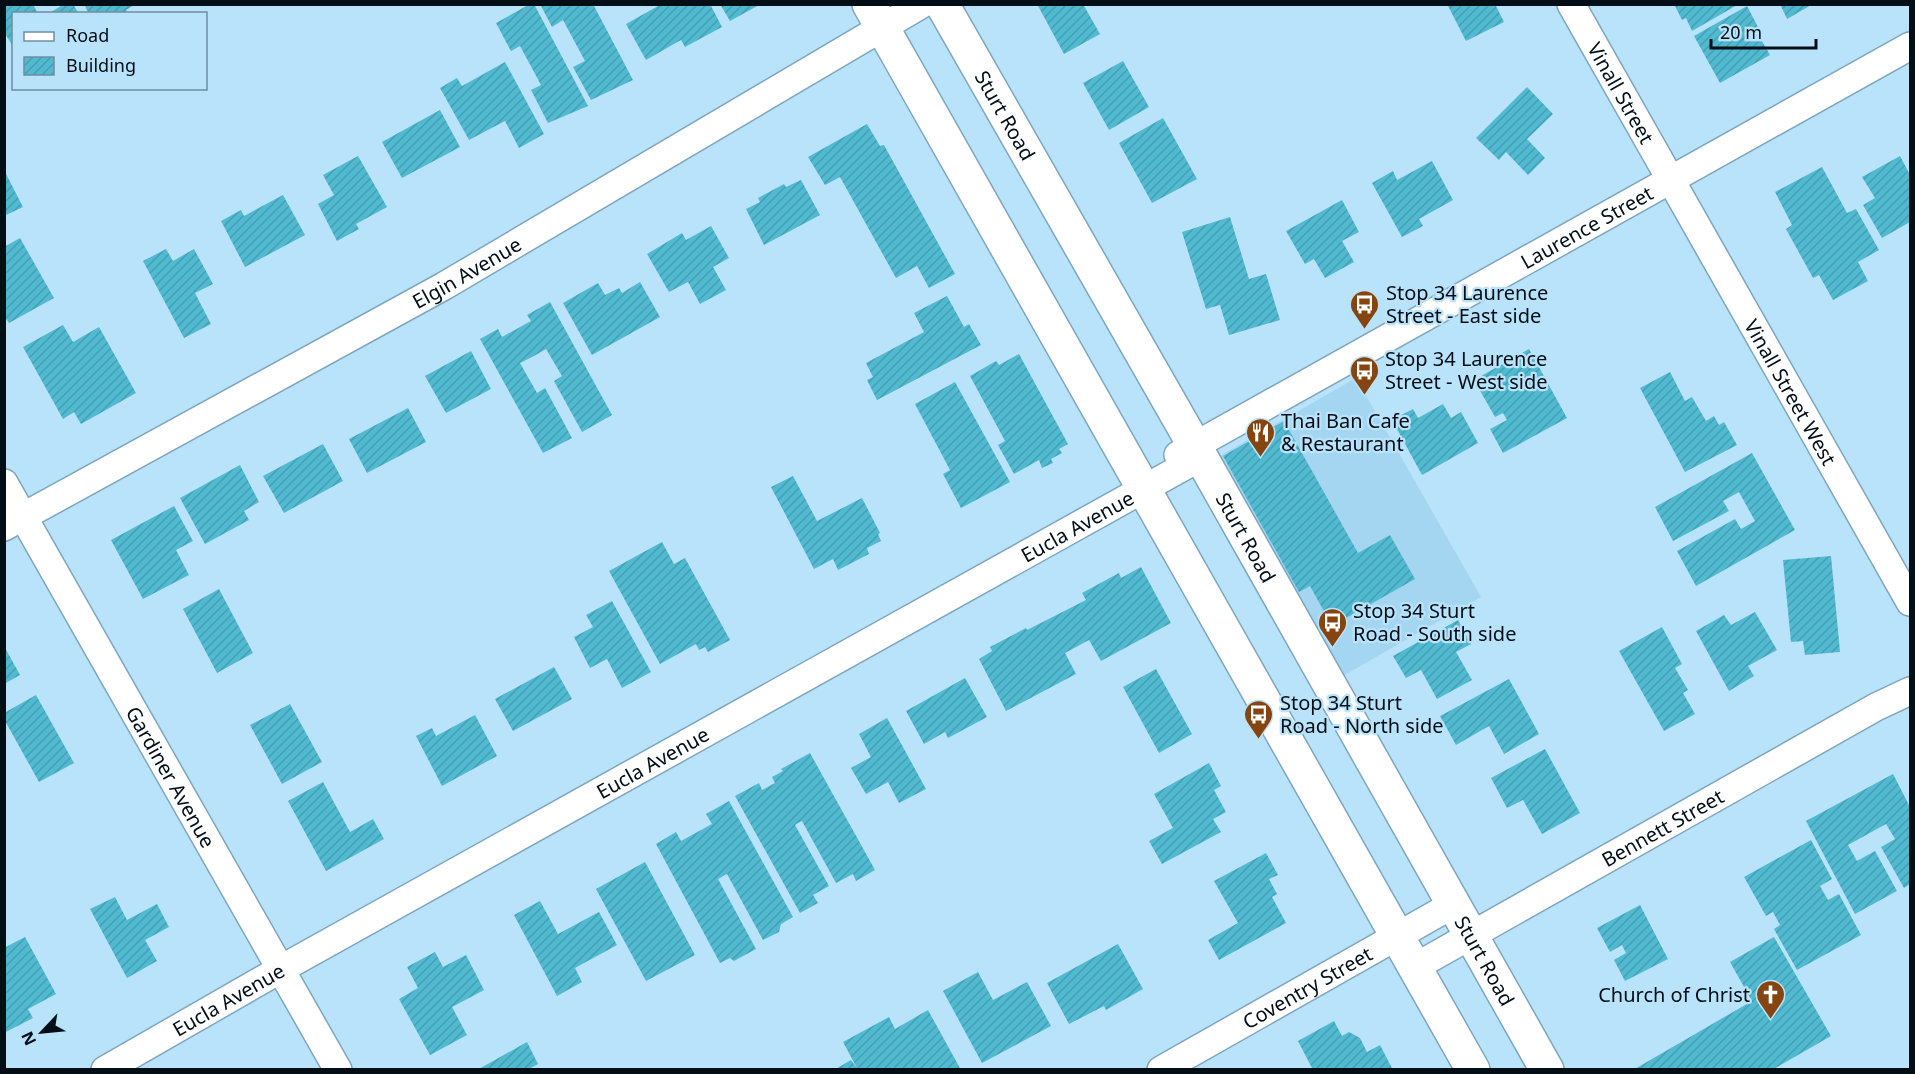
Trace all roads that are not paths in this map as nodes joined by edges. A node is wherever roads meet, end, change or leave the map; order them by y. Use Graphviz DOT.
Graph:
graph roads {
  1 [pos="921,4"];
  2 [pos="942,4"];
  3 [pos="1571,4"];
  4 [pos="875,16"];
  5 [pos="1911,46"];
  6 [pos="1670,180"];
  7 [pos="1197,451"];
  8 [pos="4,483"];
  9 [pos="1140,483"];
  10 [pos="14,521"];
  11 [pos="1911,602"];
  12 [pos="1911,691"];
  13 [pos="1454,904"];
  14 [pos="1470,935"];
  15 [pos="1398,937"];
  16 [pos="1415,967"];
  17 [pos="281,969"];
  18 [pos="105,1070"];
  19 [pos="338,1070"];
  20 [pos="1161,1070"];
  21 [pos="1473,1070"];
  22 [pos="1547,1070"];
  1 -- 4 [label="street, Elgin Avenue"];
  2 -- 7 [label="main road, Sturt Road"];
  3 -- 6 [label="street, Vinall Street"];
  4 -- 9 [label="main road"];
  4 -- 10 [label="street, Elgin Avenue"];
  5 -- 6 [label="street, Laurence Street"];
  6 -- 7 [label="street, Laurence Street"];
  6 -- 11 [label="street, Vinall Street West"];
  7 -- 9 [label="street, Laurence Street"];
  7 -- 13 [label="main road, Sturt Road"];
  8 -- 10 [label="street, Gardiner Avenue"];
  9 -- 15 [label="main road"];
  9 -- 17 [label="street, Eucla Avenue"];
  10 -- 17 [label="street, Gardiner Avenue"];
  12 -- 14 [label="street, Bennett Street"];
  13 -- 14 [label="main road, Sturt Road"];
  13 -- 15 [label="street, Coventry Street"];
  14 -- 16 [label="street, Bennett Street"];
  14 -- 22 [label="main road, Sturt Road"];
  15 -- 16 [label="main road"];
  15 -- 20 [label="street, Coventry Street"];
  16 -- 21 [label="main road"];
  17 -- 18 [label="street, Eucla Avenue"];
  17 -- 19 [label="street, Gardiner Avenue"];
}
